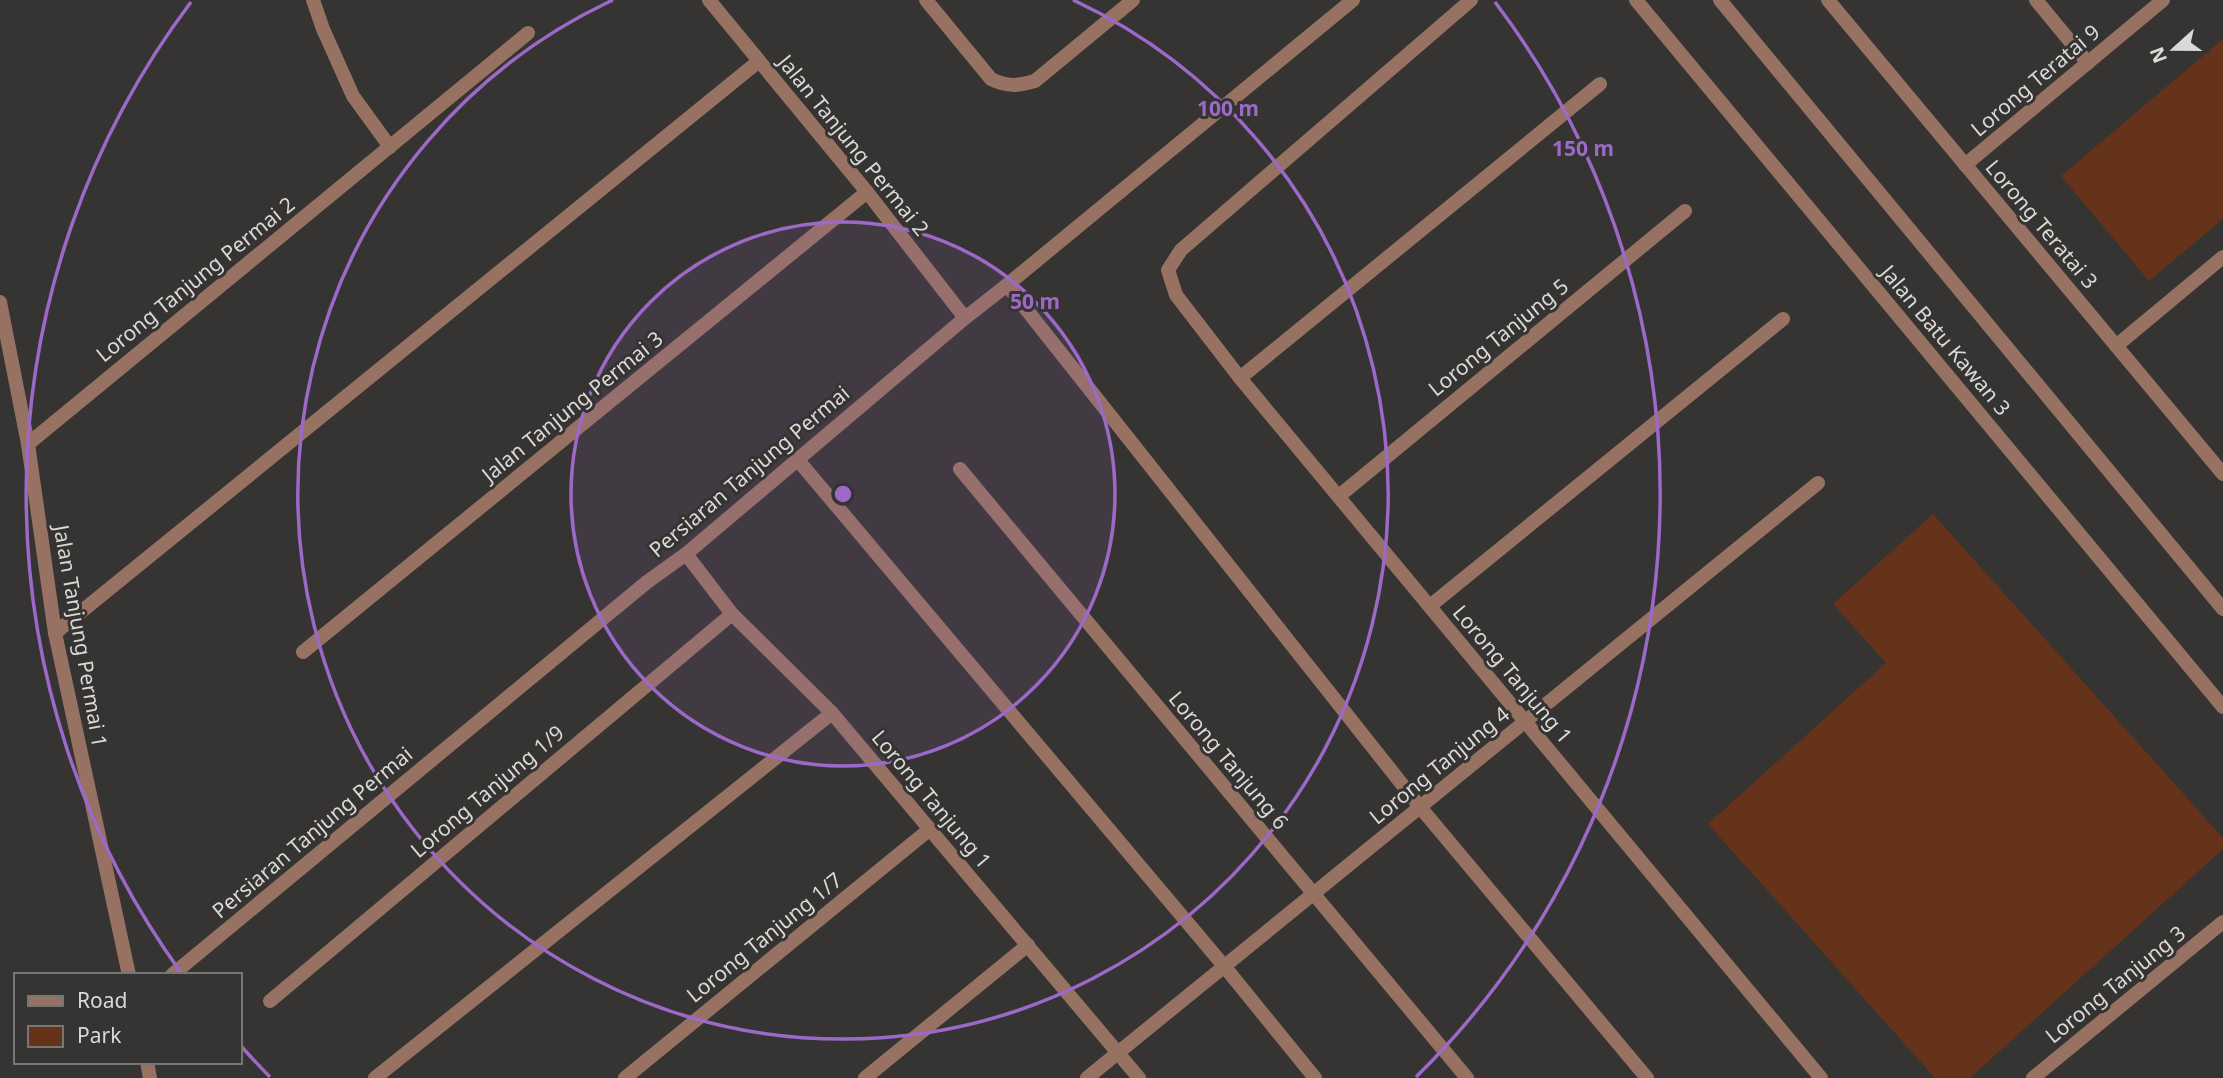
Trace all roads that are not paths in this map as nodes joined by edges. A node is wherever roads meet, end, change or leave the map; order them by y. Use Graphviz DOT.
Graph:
graph roads {
  1 [pos="313,0"];
  2 [pos="709,0"];
  3 [pos="926,0"];
  4 [pos="1133,0"];
  5 [pos="1353,0"];
  6 [pos="1471,0"];
  7 [pos="1636,0"];
  8 [pos="1720,0"];
  9 [pos="1828,0"];
  10 [pos="2036,0"];
  11 [pos="2163,0"];
  12 [pos="527,33"];
  13 [pos="758,61"];
  14 [pos="2088,63"];
  15 [pos="1600,84"];
  16 [pos="390,147"];
  17 [pos="1965,165"];
  18 [pos="867,192"];
  19 [pos="1685,211"];
  20 [pos="2223,257"];
  21 [pos="1007,285"];
  22 [pos="0,302"];
  23 [pos="965,318"];
  24 [pos="1783,319"];
  25 [pos="2116,346"];
  26 [pos="1240,378"];
  27 [pos="28,444"];
  28 [pos="797,458"];
  29 [pos="960,469"];
  30 [pos="2223,474"];
  31 [pos="1818,483"];
  32 [pos="1339,496"];
  33 [pos="685,554"];
  34 [pos="1430,606"];
  35 [pos="2223,609"];
  36 [pos="732,614"];
  37 [pos="55,634"];
  38 [pos="303,652"];
  39 [pos="2223,707"];
  40 [pos="832,713"];
  41 [pos="1525,722"];
  42 [pos="1420,807"];
  43 [pos="930,829"];
  44 [pos="1314,894"];
  45 [pos="2223,922"];
  46 [pos="1028,945"];
  47 [pos="1224,966"];
  48 [pos="129,973"];
  49 [pos="174,973"];
  50 [pos="270,1001"];
  51 [pos="1119,1052"];
  52 [pos="374,1078"];
  53 [pos="625,1078"];
  54 [pos="865,1078"];
  55 [pos="1087,1078"];
  56 [pos="1139,1078"];
  57 [pos="1315,1078"];
  58 [pos="1467,1078"];
  59 [pos="1647,1078"];
  60 [pos="1821,1078"];
  61 [pos="2033,1078"];
  1 -- 16 [label="street"];
  2 -- 13 [label="street, Jalan Tanjung Permai 2"];
  3 -- 4 [label="street"];
  5 -- 21 [label="street, Persiaran Tanjung Permai"];
  6 -- 26 [label="street, Lorong Tanjung 1"];
  7 -- 39 [label="street, Jalan Batu Kawan 3"];
  8 -- 35 [label="street, Jalan Batu Kawan 3"];
  9 -- 17 [label="street, Lorong Teratai 3"];
  10 -- 14 [label="street"];
  11 -- 14 [label="street, Lorong Teratai 9"];
  12 -- 16 [label="street, Lorong Tanjung Permai 2"];
  13 -- 18 [label="street, Jalan Tanjung Permai 2"];
  13 -- 37 [label="street"];
  14 -- 17 [label="street, Lorong Teratai 9"];
  15 -- 26 [label="street"];
  16 -- 27 [label="street, Lorong Tanjung Permai 2"];
  17 -- 25 [label="street, Lorong Teratai 3"];
  18 -- 23 [label="street, Jalan Tanjung Permai 2"];
  18 -- 38 [label="street, Jalan Tanjung Permai 3"];
  19 -- 32 [label="street, Lorong Tanjung 5"];
  20 -- 25 [label="street"];
  21 -- 23 [label="street, Persiaran Tanjung Permai"];
  21 -- 42 [label="street"];
  22 -- 27 [label="street, Jalan Tanjung Permai 1"];
  23 -- 28 [label="street, Persiaran Tanjung Permai"];
  24 -- 34 [label="street"];
  25 -- 30 [label="street, Lorong Teratai 3"];
  26 -- 32 [label="street, Lorong Tanjung 1"];
  27 -- 37 [label="street, Jalan Tanjung Permai 1"];
  28 -- 33 [label="street, Persiaran Tanjung Permai"];
  28 -- 47 [label="street"];
  29 -- 44 [label="street, Lorong Tanjung 6"];
  31 -- 41 [label="street, Lorong Tanjung 4"];
  32 -- 34 [label="street, Lorong Tanjung 1"];
  33 -- 36 [label="street, Lorong Tanjung 1"];
  33 -- 49 [label="street, Persiaran Tanjung Permai"];
  34 -- 41 [label="street, Lorong Tanjung 1"];
  36 -- 40 [label="street, Lorong Tanjung 1"];
  36 -- 50 [label="street, Lorong Tanjung 1/9"];
  37 -- 48 [label="street, Jalan Tanjung Permai 1"];
  40 -- 43 [label="street, Lorong Tanjung 1"];
  40 -- 52 [label="street"];
  41 -- 42 [label="street, Lorong Tanjung 4"];
  41 -- 60 [label="street, Lorong Tanjung 1"];
  42 -- 44 [label="street, Lorong Tanjung 4"];
  42 -- 59 [label="street"];
  43 -- 46 [label="street, Lorong Tanjung 1"];
  43 -- 53 [label="street, Lorong Tanjung 1/7"];
  44 -- 47 [label="street, Lorong Tanjung 4"];
  44 -- 58 [label="street, Lorong Tanjung 6"];
  45 -- 61 [label="street, Lorong Tanjung 3"];
  46 -- 51 [label="street, Lorong Tanjung 1"];
  46 -- 54 [label="street"];
  47 -- 51 [label="street, Lorong Tanjung 4"];
  47 -- 57 [label="street"];
  51 -- 55 [label="street, Lorong Tanjung 4"];
  51 -- 56 [label="street, Lorong Tanjung 1"];
}
